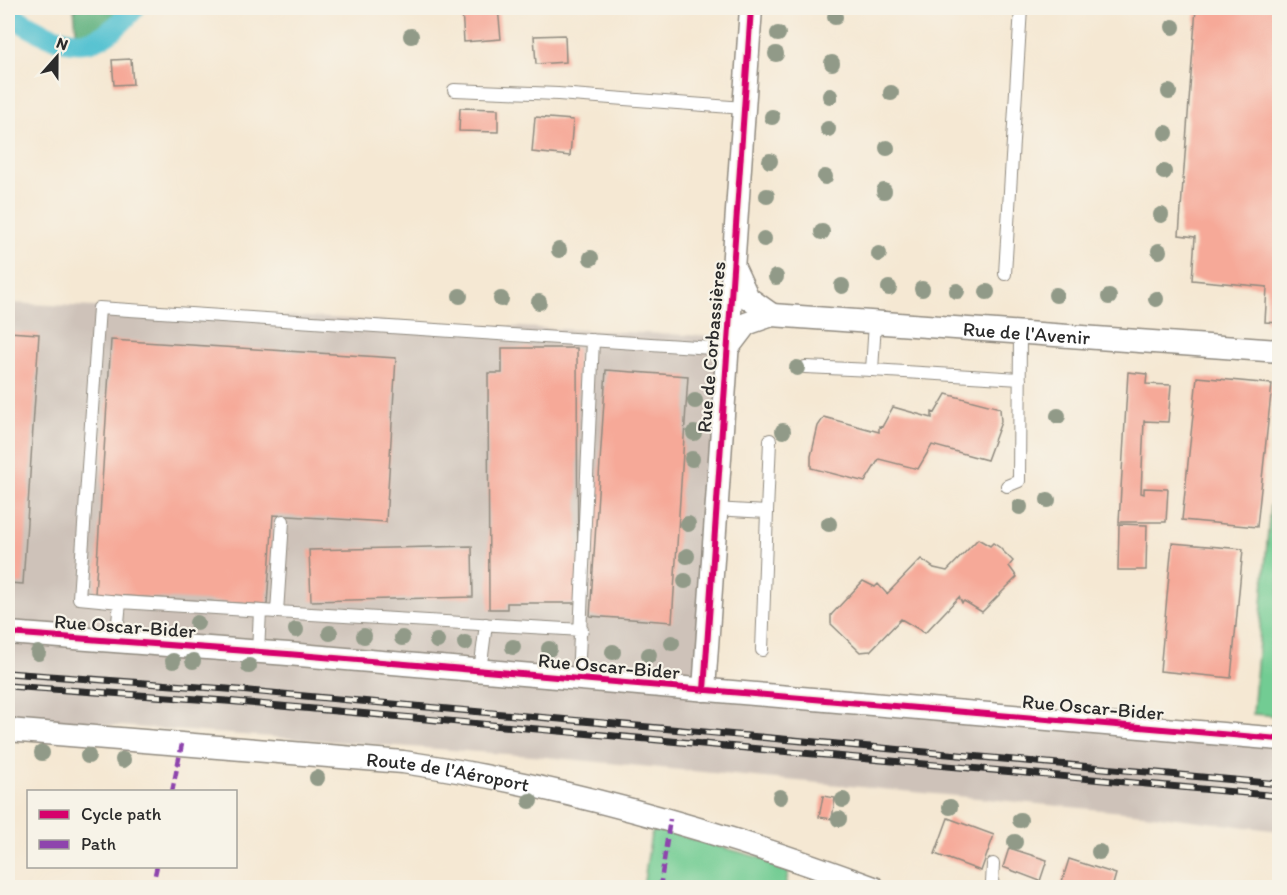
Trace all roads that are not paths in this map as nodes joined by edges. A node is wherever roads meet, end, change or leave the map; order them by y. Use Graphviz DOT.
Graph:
graph roads {
  1 [pos="751,8"];
  2 [pos="1021,8"];
  3 [pos="454,90"];
  4 [pos="744,108"];
  5 [pos="735,269"];
  6 [pos="1005,274"];
  7 [pos="772,315"];
  8 [pos="875,323"];
  9 [pos="1020,333"];
  10 [pos="593,340"];
  11 [pos="727,349"];
  12 [pos="1280,351"];
  13 [pos="806,367"];
  14 [pos="872,370"];
  15 [pos="1020,379"];
  16 [pos="770,441"];
  17 [pos="1007,486"];
  18 [pos="714,509"];
  19 [pos="766,512"];
  20 [pos="283,520"];
  21 [pos="120,602"];
  22 [pos="260,611"];
  23 [pos="277,612"];
  24 [pos="486,624"];
  25 [pos="582,630"];
  26 [pos="8,633"];
  27 [pos="116,643"];
  28 [pos="762,650"];
  29 [pos="258,652"];
  30 [pos="480,671"];
  31 [pos="578,680"];
  32 [pos="704,690"];
  33 [pos="8,730"];
  34 [pos="1280,739"];
  35 [pos="993,864"];
  36 [pos="874,888"];
  37 [pos="996,888"];
  1 -- 4 [label="street, Rue de Corbassières"];
  2 -- 6 [label="lane"];
  3 -- 4 [label="lane"];
  4 -- 5 [label="street, Rue de Corbassières"];
  5 -- 7 [label="street"];
  5 -- 11 [label="street, Rue de Corbassières"];
  7 -- 8 [label="street, Rue de l'Avenir"];
  7 -- 11 [label="street, Rue de l'Avenir"];
  8 -- 9 [label="street, Rue de l'Avenir"];
  8 -- 14 [label="lane"];
  9 -- 12 [label="street, Rue de l'Avenir"];
  9 -- 15 [label="lane"];
  10 -- 11 [label="lane"];
  10 -- 21 [label="lane"];
  10 -- 25 [label="lane"];
  11 -- 18 [label="street, Rue de Corbassières"];
  13 -- 14 [label="lane"];
  14 -- 15 [label="lane"];
  15 -- 17 [label="lane"];
  16 -- 19 [label="lane"];
  18 -- 19 [label="lane"];
  18 -- 32 [label="street, Rue de Corbassières"];
  19 -- 28 [label="lane"];
  20 -- 23 [label="lane"];
  21 -- 22 [label="lane"];
  21 -- 27 [label="lane"];
  22 -- 23 [label="lane"];
  22 -- 29 [label="lane"];
  23 -- 24 [label="lane"];
  24 -- 25 [label="lane"];
  24 -- 30 [label="lane"];
  25 -- 31 [label="lane"];
  26 -- 27 [label="street, Rue Oscar-Bider"];
  27 -- 29 [label="street, Rue Oscar-Bider"];
  29 -- 30 [label="street, Rue Oscar-Bider"];
  30 -- 31 [label="street, Rue Oscar-Bider"];
  31 -- 32 [label="street, Rue Oscar-Bider"];
  32 -- 34 [label="street, Rue Oscar-Bider"];
  33 -- 36 [label="street, Route de l'Aéroport"];
  35 -- 37 [label="lane"];
}
